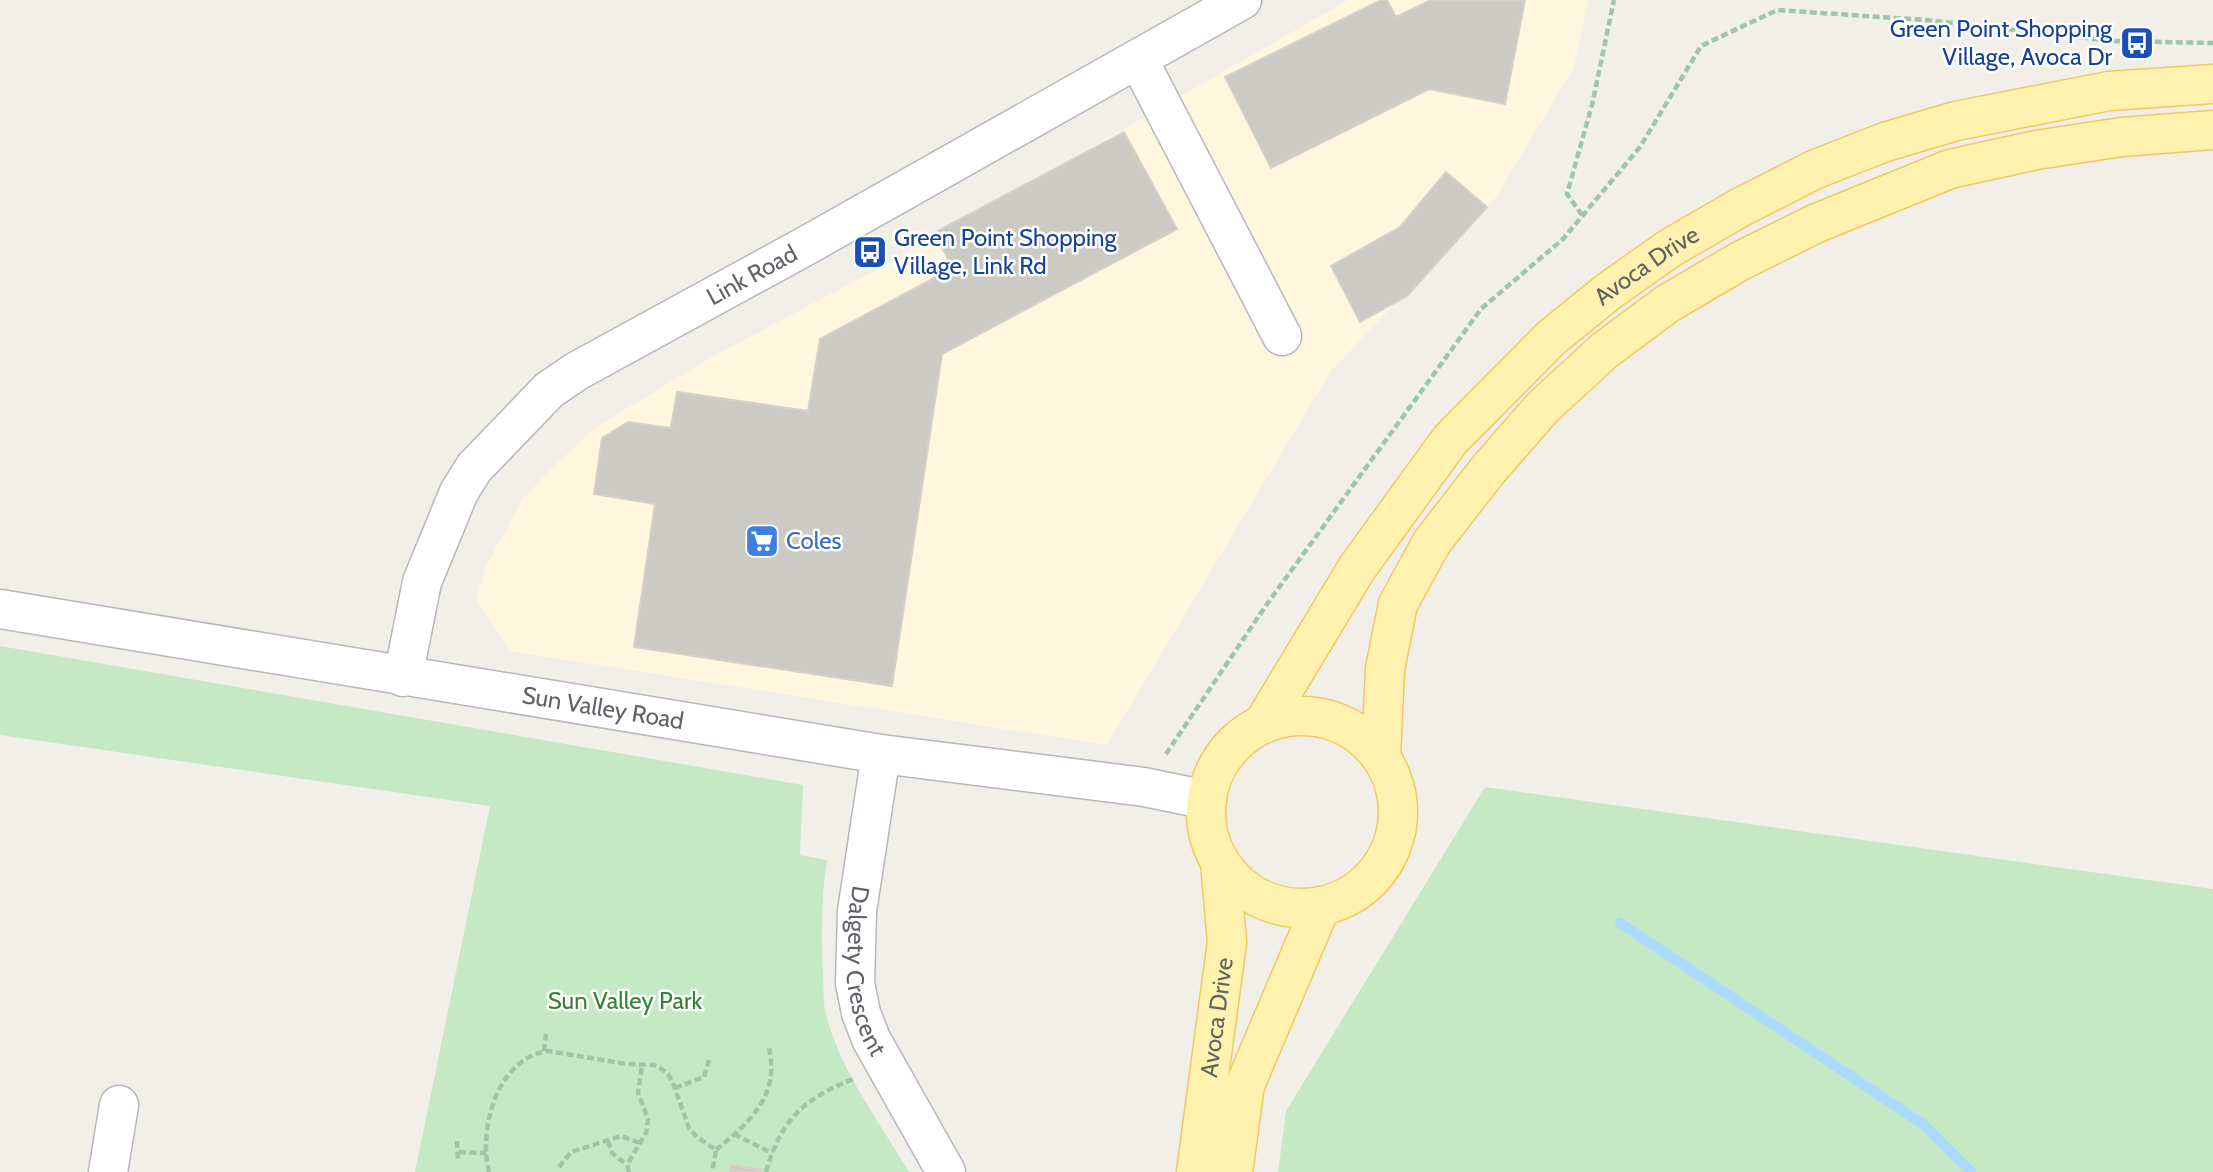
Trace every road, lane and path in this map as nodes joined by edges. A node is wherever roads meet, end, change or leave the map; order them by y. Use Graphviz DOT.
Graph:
graph roads {
  1 [pos="1242,0"];
  2 [pos="1614,0"];
  3 [pos="1138,59"];
  4 [pos="2213,84"];
  5 [pos="2213,130"];
  6 [pos="1583,215"];
  7 [pos="1282,336"];
  8 [pos="0,609"];
  9 [pos="403,677"];
  10 [pos="1263,724"];
  11 [pos="881,754"];
  12 [pos="1381,755"];
  13 [pos="1207,800"];
  14 [pos="1220,862"];
  15 [pos="1321,906"];
  16 [pos="546,1034"];
  17 [pos="769,1048"];
  18 [pos="544,1051"];
  19 [pos="709,1060"];
  20 [pos="642,1065"];
  21 [pos="886,1065"];
  22 [pos="675,1088"];
  23 [pos="119,1105"];
  24 [pos="734,1134"];
  25 [pos="457,1141"];
  26 [pos="608,1141"];
  27 [pos="640,1143"];
  28 [pos="716,1150"];
  29 [pos="459,1152"];
  30 [pos="486,1153"];
  31 [pos="772,1153"];
  32 [pos="458,1160"];
  33 [pos="627,1165"];
  34 [pos="559,1167"];
  35 [pos="108,1172"];
  36 [pos="489,1172"];
  37 [pos="629,1172"];
  38 [pos="712,1172"];
  39 [pos="766,1172"];
  40 [pos="946,1172"];
  41 [pos="1196,1172"];
  42 [pos="1233,1172"];
  1 -- 3 [label="street, Link Road"];
  2 -- 6 [label="path"];
  3 -- 7 [label="street"];
  3 -- 9 [label="street, Link Road"];
  4 -- 10 [label="main road, Avoca Drive"];
  5 -- 12 [label="main road, Avoca Drive"];
  8 -- 9 [label="street, Sun Valley Road"];
  9 -- 11 [label="street, Sun Valley Road"];
  10 -- 12 [label="main road"];
  10 -- 13 [label="main road"];
  11 -- 13 [label="street, Sun Valley Road"];
  11 -- 21 [label="street, Dalgety Crescent"];
  12 -- 15 [label="main road"];
  13 -- 14 [label="main road"];
  14 -- 15 [label="main road"];
  14 -- 41 [label="main road, Avoca Drive"];
  15 -- 42 [label="main road, Avoca Drive"];
  16 -- 18 [label="path"];
  17 -- 24 [label="path"];
  18 -- 20 [label="path"];
  18 -- 30 [label="path"];
  19 -- 22 [label="path"];
  20 -- 22 [label="path"];
  20 -- 27 [label="path"];
  21 -- 31 [label="path"];
  21 -- 40 [label="street, Dalgety Crescent"];
  22 -- 28 [label="path"];
  23 -- 35 [label="street"];
  24 -- 28 [label="path"];
  24 -- 31 [label="path"];
  25 -- 29 [label="path"];
  26 -- 27 [label="path"];
  26 -- 33 [label="path"];
  26 -- 34 [label="path"];
  27 -- 33 [label="path"];
  28 -- 38 [label="path"];
  29 -- 30 [label="path"];
  29 -- 32 [label="path"];
  30 -- 36 [label="path"];
  31 -- 39 [label="path"];
  33 -- 37 [label="path"];
}
